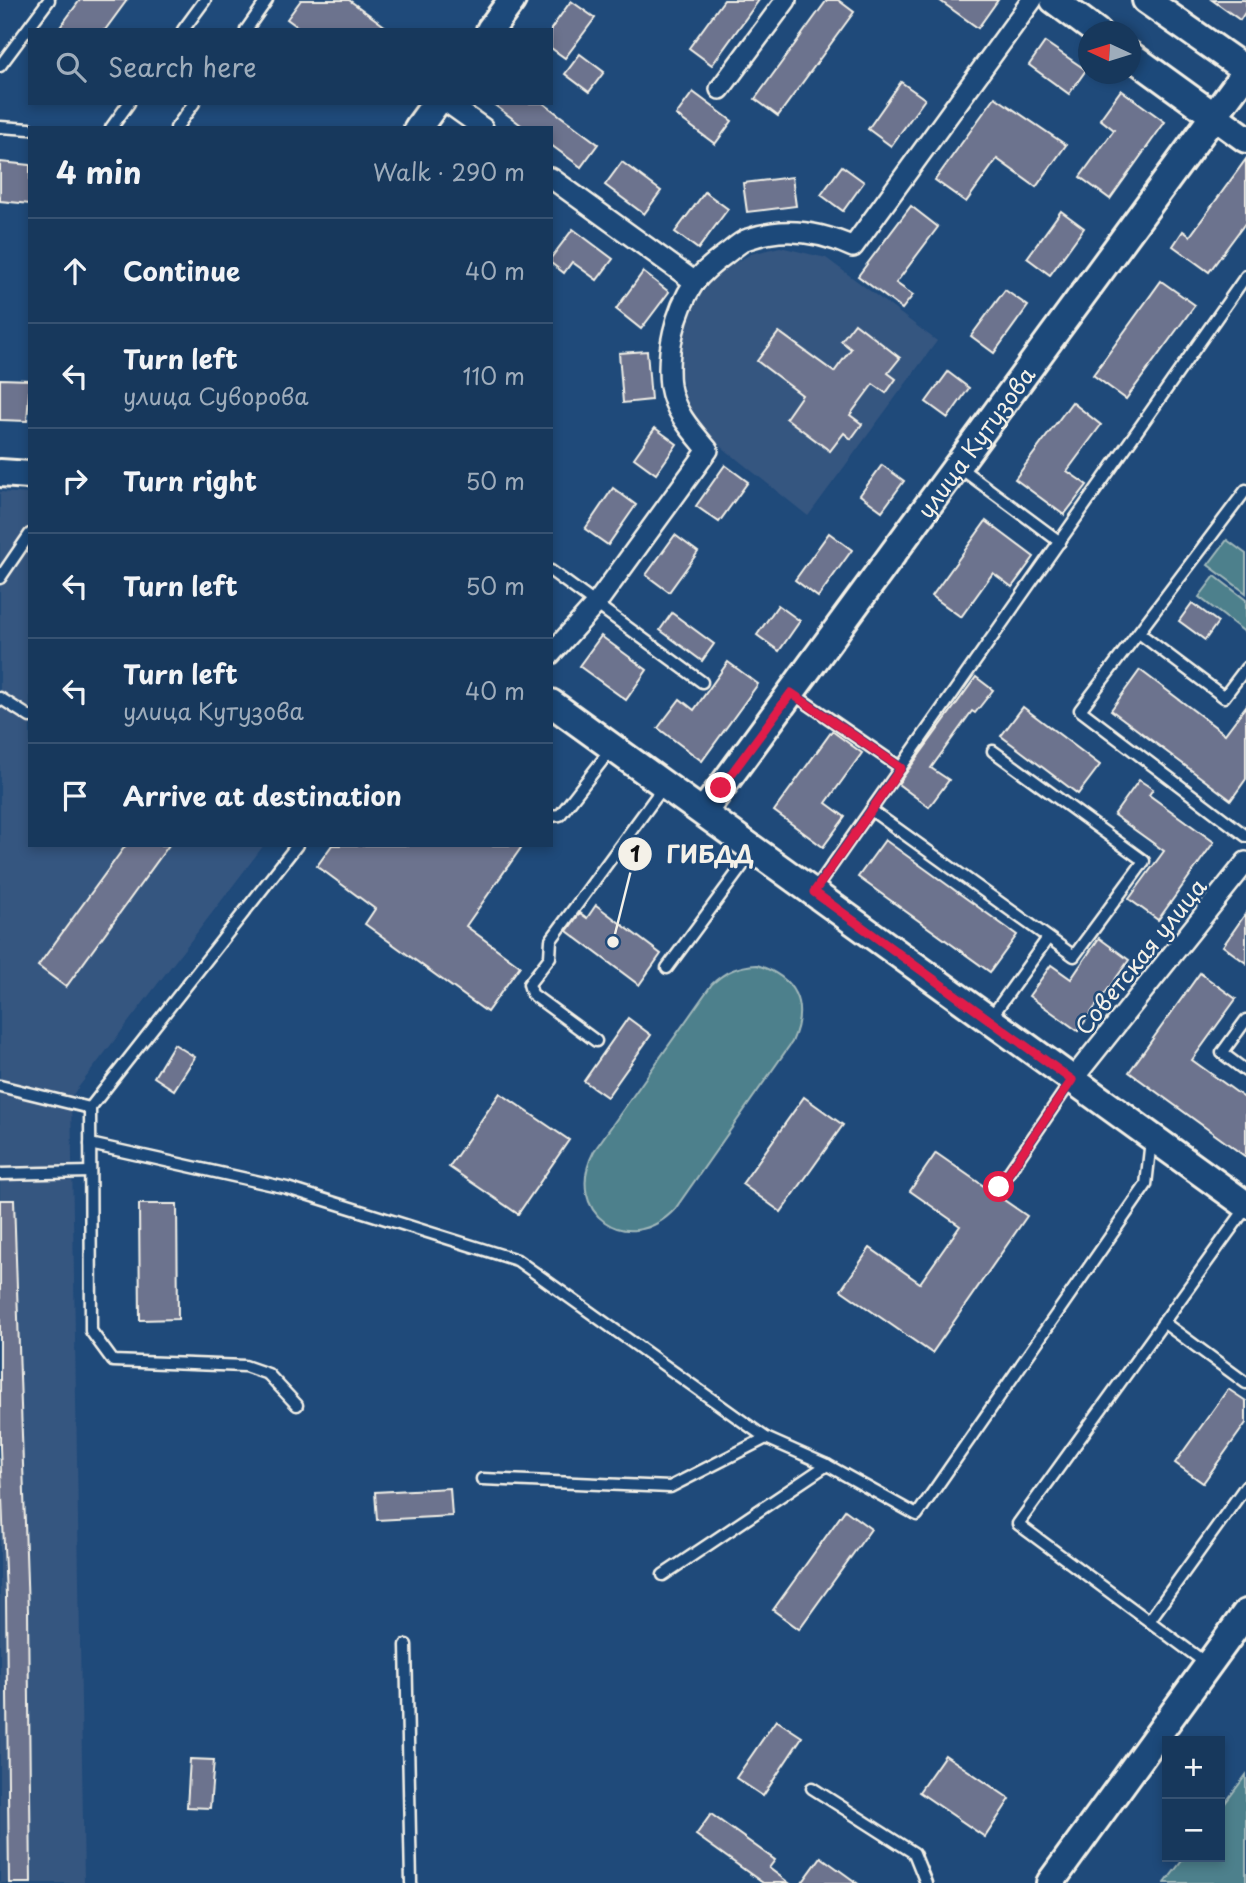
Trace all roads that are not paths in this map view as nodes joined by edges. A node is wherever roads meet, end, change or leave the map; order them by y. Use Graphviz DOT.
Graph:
graph roads {
  1 [pos="49,0"];
  2 [pos="205,0"];
  3 [pos="267,0"];
  4 [pos="512,0"];
  5 [pos="786,0"];
  6 [pos="1032,0"];
  7 [pos="1054,0"];
  8 [pos="1146,0"];
  9 [pos="1082,21"];
  10 [pos="28,28"];
  11 [pos="28,28"];
  12 [pos="184,28"];
  13 [pos="247,28"];
  14 [pos="491,28"];
  15 [pos="1141,63"];
  16 [pos="0,66"];
  17 [pos="1246,71"];
  18 [pos="720,89"];
  19 [pos="128,105"];
  20 [pos="193,105"];
  21 [pos="435,105"];
  22 [pos="451,105"];
  23 [pos="1215,116"];
  24 [pos="112,126"];
  25 [pos="177,126"];
  26 [pos="419,126"];
  27 [pos="480,126"];
  28 [pos="0,127"];
  29 [pos="28,129"];
  30 [pos="1246,139"];
  31 [pos="553,178"];
  32 [pos="1246,276"];
  33 [pos="695,282"];
  34 [pos="958,466"];
  35 [pos="0,472"];
  36 [pos="28,475"];
  37 [pos="1246,490"];
  38 [pos="28,537"];
  39 [pos="1060,542"];
  40 [pos="553,572"];
  41 [pos="0,578"];
  42 [pos="596,604"];
  43 [pos="1139,632"];
  44 [pos="553,652"];
  45 [pos="1246,668"];
  46 [pos="702,682"];
  47 [pos="791,693"];
  48 [pos="0,698"];
  49 [pos="553,704"];
  50 [pos="28,716"];
  51 [pos="613,746"];
  52 [pos="993,751"];
  53 [pos="901,768"];
  54 [pos="665,784"];
  55 [pos="871,810"];
  56 [pos="704,811"];
  57 [pos="553,816"];
  58 [pos="1246,836"];
  59 [pos="295,847"];
  60 [pos="755,849"];
  61 [pos="1246,862"];
  62 [pos="814,892"];
  63 [pos="1048,938"];
  64 [pos="667,968"];
  65 [pos="989,1020"];
  66 [pos="1246,1020"];
  67 [pos="596,1041"];
  68 [pos="1246,1071"];
  69 [pos="1072,1080"];
  70 [pos="0,1086"];
  71 [pos="90,1108"];
  72 [pos="1151,1136"];
  73 [pos="90,1144"];
  74 [pos="90,1172"];
  75 [pos="0,1174"];
  76 [pos="999,1187"];
  77 [pos="1246,1206"];
  78 [pos="1163,1322"];
  79 [pos="1246,1383"];
  80 [pos="297,1405"];
  81 [pos="766,1438"];
  82 [pos="827,1465"];
  83 [pos="482,1479"];
  84 [pos="1246,1486"];
  85 [pos="663,1575"];
  86 [pos="1246,1613"];
  87 [pos="1149,1621"];
  88 [pos="406,1645"];
  89 [pos="1208,1664"];
  90 [pos="812,1787"];
  91 [pos="411,1883"];
  92 [pos="926,1883"];
  93 [pos="1050,1883"];
  1 -- 11 [label="lane"];
  2 -- 12 [label="lane"];
  3 -- 13 [label="lane"];
  4 -- 14 [label="main road"];
  5 -- 18 [label="street"];
  6 -- 33 [label="street"];
  7 -- 9 [label="main road"];
  8 -- 17 [label="main road"];
  10 -- 16 [label="lane"];
  15 -- 23 [label="main road"];
  17 -- 23 [label="main road, улица Кутузова"];
  19 -- 24 [label="lane"];
  20 -- 25 [label="lane"];
  21 -- 26 [label="main road"];
  22 -- 27 [label="street"];
  23 -- 30 [label="main road"];
  23 -- 34 [label="main road, улица Кутузова"];
  28 -- 29 [label="lane"];
  31 -- 33 [label="street"];
  32 -- 39 [label="lane"];
  33 -- 42 [label="street"];
  34 -- 39 [label="lane"];
  34 -- 47 [label="main road, улица Кутузова"];
  35 -- 36 [label="main road"];
  37 -- 43 [label="lane"];
  38 -- 41 [label="lane"];
  39 -- 53 [label="lane"];
  40 -- 42 [label="lane"];
  42 -- 44 [label="street"];
  42 -- 46 [label="lane"];
  43 -- 45 [label="lane"];
  43 -- 58 [label="lane"];
  47 -- 53 [label="lane"];
  47 -- 56 [label="main road, улица Кутузова"];
  48 -- 50 [label="lane"];
  49 -- 51 [label="main road"];
  51 -- 54 [label="main road"];
  51 -- 57 [label="lane"];
  52 -- 63 [label="lane"];
  53 -- 55 [label="lane"];
  54 -- 56 [label="main road"];
  54 -- 67 [label="lane"];
  55 -- 62 [label="lane"];
  55 -- 63 [label="lane"];
  56 -- 60 [label="main road"];
  59 -- 71 [label="lane"];
  60 -- 62 [label="main road"];
  60 -- 64 [label="lane"];
  61 -- 69 [label="street, Советская улица"];
  62 -- 65 [label="main road"];
  63 -- 65 [label="lane"];
  65 -- 69 [label="main road"];
  66 -- 68 [label="lane"];
  69 -- 72 [label="main road"];
  69 -- 76 [label="lane"];
  70 -- 71 [label="lane"];
  71 -- 73 [label="lane"];
  72 -- 77 [label="main road"];
  72 -- 82 [label="lane"];
  73 -- 74 [label="lane"];
  73 -- 81 [label="lane"];
  74 -- 75 [label="lane"];
  74 -- 80 [label="lane"];
  77 -- 78 [label="lane"];
  78 -- 79 [label="lane"];
  78 -- 87 [label="lane"];
  81 -- 82 [label="lane"];
  81 -- 83 [label="lane"];
  82 -- 85 [label="lane"];
  84 -- 87 [label="lane"];
  86 -- 89 [label="main road"];
  87 -- 89 [label="lane"];
  88 -- 91 [label="lane"];
  89 -- 93 [label="main road"];
  90 -- 92 [label="lane"];
}
